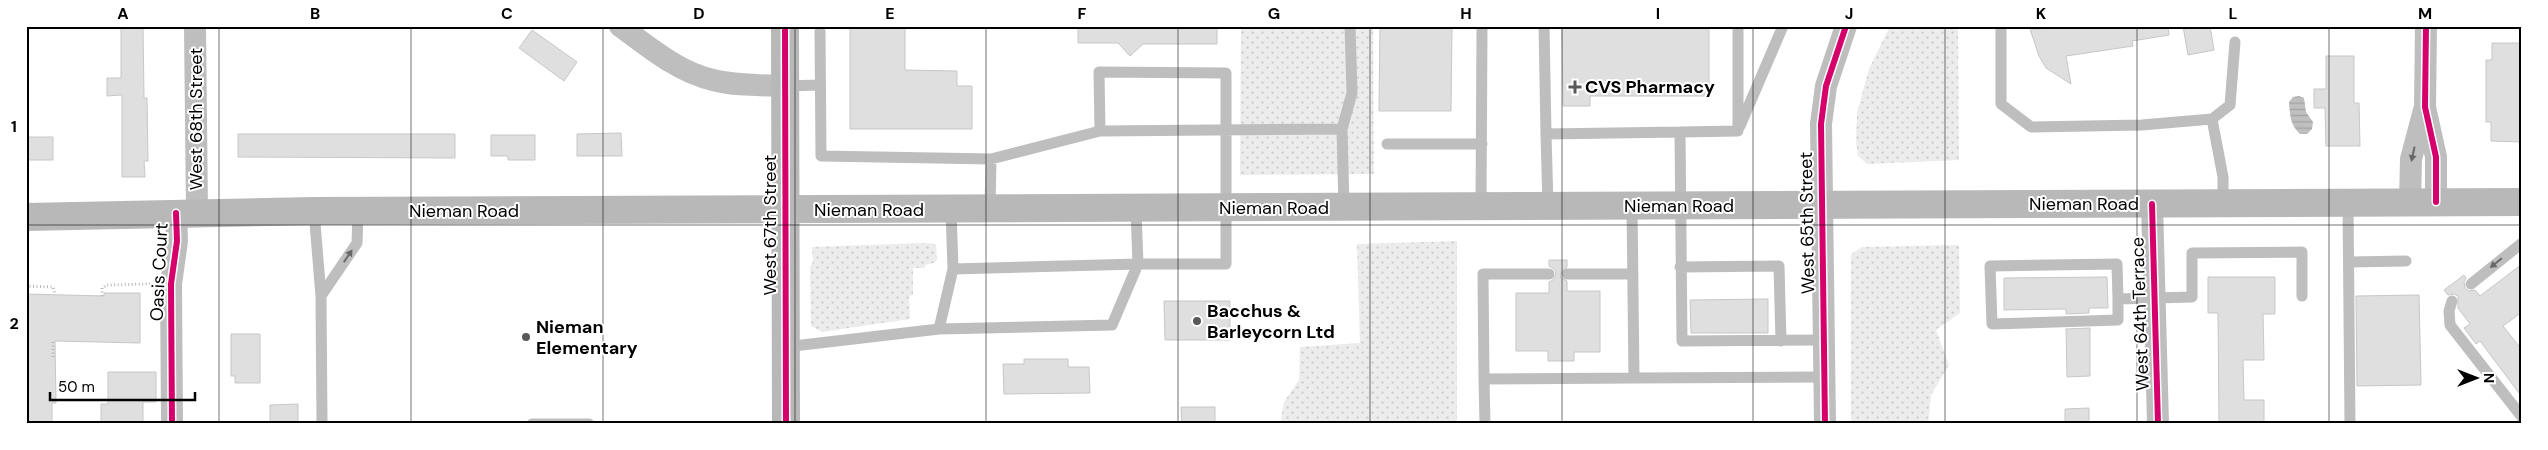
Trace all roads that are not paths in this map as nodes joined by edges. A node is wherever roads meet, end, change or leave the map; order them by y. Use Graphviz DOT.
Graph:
graph roads {
  1 [pos="195,26"];
  2 [pos="620,26"];
  3 [pos="784,26"];
  4 [pos="1350,26"];
  5 [pos="1482,26"];
  6 [pos="1544,26"];
  7 [pos="1738,26"];
  8 [pos="1783,26"];
  9 [pos="2001,26"];
  10 [pos="2426,26"];
  11 [pos="1842,27"];
  12 [pos="820,31"];
  13 [pos="2234,42"];
  14 [pos="820,85"];
  15 [pos="785,86"];
  16 [pos="2212,119"];
  17 [pos="1342,129"];
  18 [pos="1226,130"];
  19 [pos="1100,131"];
  20 [pos="1738,131"];
  21 [pos="1680,132"];
  22 [pos="1546,134"];
  23 [pos="1387,144"];
  24 [pos="1482,144"];
  25 [pos="991,159"];
  26 [pos="2423,202"];
  27 [pos="2522,202"];
  28 [pos="2348,203"];
  29 [pos="2152,204"];
  30 [pos="2223,204"];
  31 [pos="1822,205"];
  32 [pos="1548,206"];
  33 [pos="1632,206"];
  34 [pos="1680,206"];
  35 [pos="1482,207"];
  36 [pos="1226,208"];
  37 [pos="1344,208"];
  38 [pos="1136,209"];
  39 [pos="951,210"];
  40 [pos="990,210"];
  41 [pos="314,211"];
  42 [pos="785,211"];
  43 [pos="186,212"];
  44 [pos="358,212"];
  45 [pos="26,217"];
  46 [pos="2522,243"];
  47 [pos="2406,261"];
  48 [pos="2349,262"];
  49 [pos="1138,264"];
  50 [pos="1680,267"];
  51 [pos="952,269"];
  52 [pos="1549,274"];
  53 [pos="1566,274"];
  54 [pos="1634,274"];
  55 [pos="2471,284"];
  56 [pos="321,296"];
  57 [pos="2302,296"];
  58 [pos="2155,297"];
  59 [pos="2118,298"];
  60 [pos="2452,301"];
  61 [pos="939,329"];
  62 [pos="1824,340"];
  63 [pos="1781,341"];
  64 [pos="785,348"];
  65 [pos="1824,377"];
  66 [pos="1484,378"];
  67 [pos="1634,378"];
  68 [pos="2522,417"];
  69 [pos="172,424"];
  70 [pos="322,424"];
  71 [pos="532,424"];
  72 [pos="589,424"];
  73 [pos="786,424"];
  74 [pos="1485,424"];
  75 [pos="1825,424"];
  76 [pos="2158,424"];
  77 [pos="2350,424"];
  1 -- 43 [label="street, West 68th Street"];
  2 -- 15 [label="street"];
  3 -- 15 [label="main road, West 67th Street"];
  4 -- 17 [label="lane"];
  5 -- 24 [label="lane"];
  6 -- 22 [label="lane"];
  7 -- 20 [label="lane"];
  8 -- 20 [label="lane"];
  9 -- 16 [label="lane"];
  10 -- 26 [label="street"];
  11 -- 31 [label="street, West 65th Street"];
  12 -- 14 [label="lane"];
  13 -- 16 [label="lane"];
  14 -- 15 [label="lane"];
  14 -- 25 [label="lane"];
  15 -- 42 [label="main road, West 67th Street"];
  16 -- 30 [label="lane"];
  17 -- 18 [label="lane"];
  17 -- 37 [label="lane"];
  18 -- 19 [label="lane"];
  18 -- 19 [label="lane"];
  18 -- 36 [label="lane"];
  19 -- 25 [label="lane"];
  20 -- 21 [label="lane"];
  21 -- 22 [label="lane"];
  21 -- 34 [label="lane"];
  22 -- 32 [label="lane"];
  23 -- 24 [label="lane"];
  24 -- 35 [label="lane"];
  25 -- 40 [label="lane"];
  26 -- 27 [label="main road, Nieman Road"];
  26 -- 28 [label="main road, Nieman Road"];
  28 -- 30 [label="main road, Nieman Road"];
  28 -- 48 [label="lane"];
  29 -- 30 [label="main road, Nieman Road"];
  29 -- 31 [label="main road, Nieman Road"];
  29 -- 58 [label="street, West 64th Terrace"];
  31 -- 34 [label="main road, Nieman Road"];
  31 -- 62 [label="street, West 65th Street"];
  32 -- 33 [label="main road, Nieman Road"];
  32 -- 35 [label="main road, Nieman Road"];
  33 -- 34 [label="main road, Nieman Road"];
  33 -- 54 [label="lane"];
  34 -- 50 [label="lane"];
  35 -- 37 [label="main road, Nieman Road"];
  36 -- 37 [label="main road, Nieman Road"];
  36 -- 38 [label="main road, Nieman Road"];
  36 -- 49 [label="lane"];
  38 -- 40 [label="main road, Nieman Road"];
  38 -- 49 [label="lane"];
  39 -- 40 [label="main road, Nieman Road"];
  39 -- 42 [label="main road, Nieman Road"];
  39 -- 51 [label="lane"];
  41 -- 43 [label="main road, Nieman Road"];
  41 -- 44 [label="main road, Nieman Road"];
  41 -- 56 [label="lane"];
  42 -- 44 [label="main road, Nieman Road"];
  42 -- 64 [label="main road, West 67th Street"];
  43 -- 45 [label="main road, Nieman Road"];
  43 -- 69 [label="street, Oasis Court"];
  56 -- 44 [label="lane, one-way"];
  46 -- 55 [label="lane, one-way"];
  47 -- 48 [label="lane"];
  48 -- 77 [label="lane"];
  49 -- 51 [label="lane"];
  49 -- 61 [label="lane"];
  50 -- 63 [label="lane"];
  50 -- 63 [label="lane"];
  51 -- 61 [label="lane"];
  52 -- 66 [label="lane"];
  53 -- 54 [label="lane"];
  54 -- 67 [label="lane"];
  56 -- 70 [label="lane"];
  57 -- 58 [label="lane"];
  58 -- 59 [label="lane"];
  58 -- 76 [label="street, West 64th Terrace"];
  59 -- 59 [label="lane"];
  60 -- 68 [label="lane"];
  61 -- 64 [label="lane"];
  62 -- 63 [label="lane"];
  62 -- 65 [label="street, West 65th Street"];
  64 -- 73 [label="main road, West 67th Street"];
  65 -- 67 [label="lane"];
  65 -- 75 [label="street, West 65th Street"];
  66 -- 67 [label="lane"];
  66 -- 74 [label="lane"];
  71 -- 72 [label="lane"];
}
